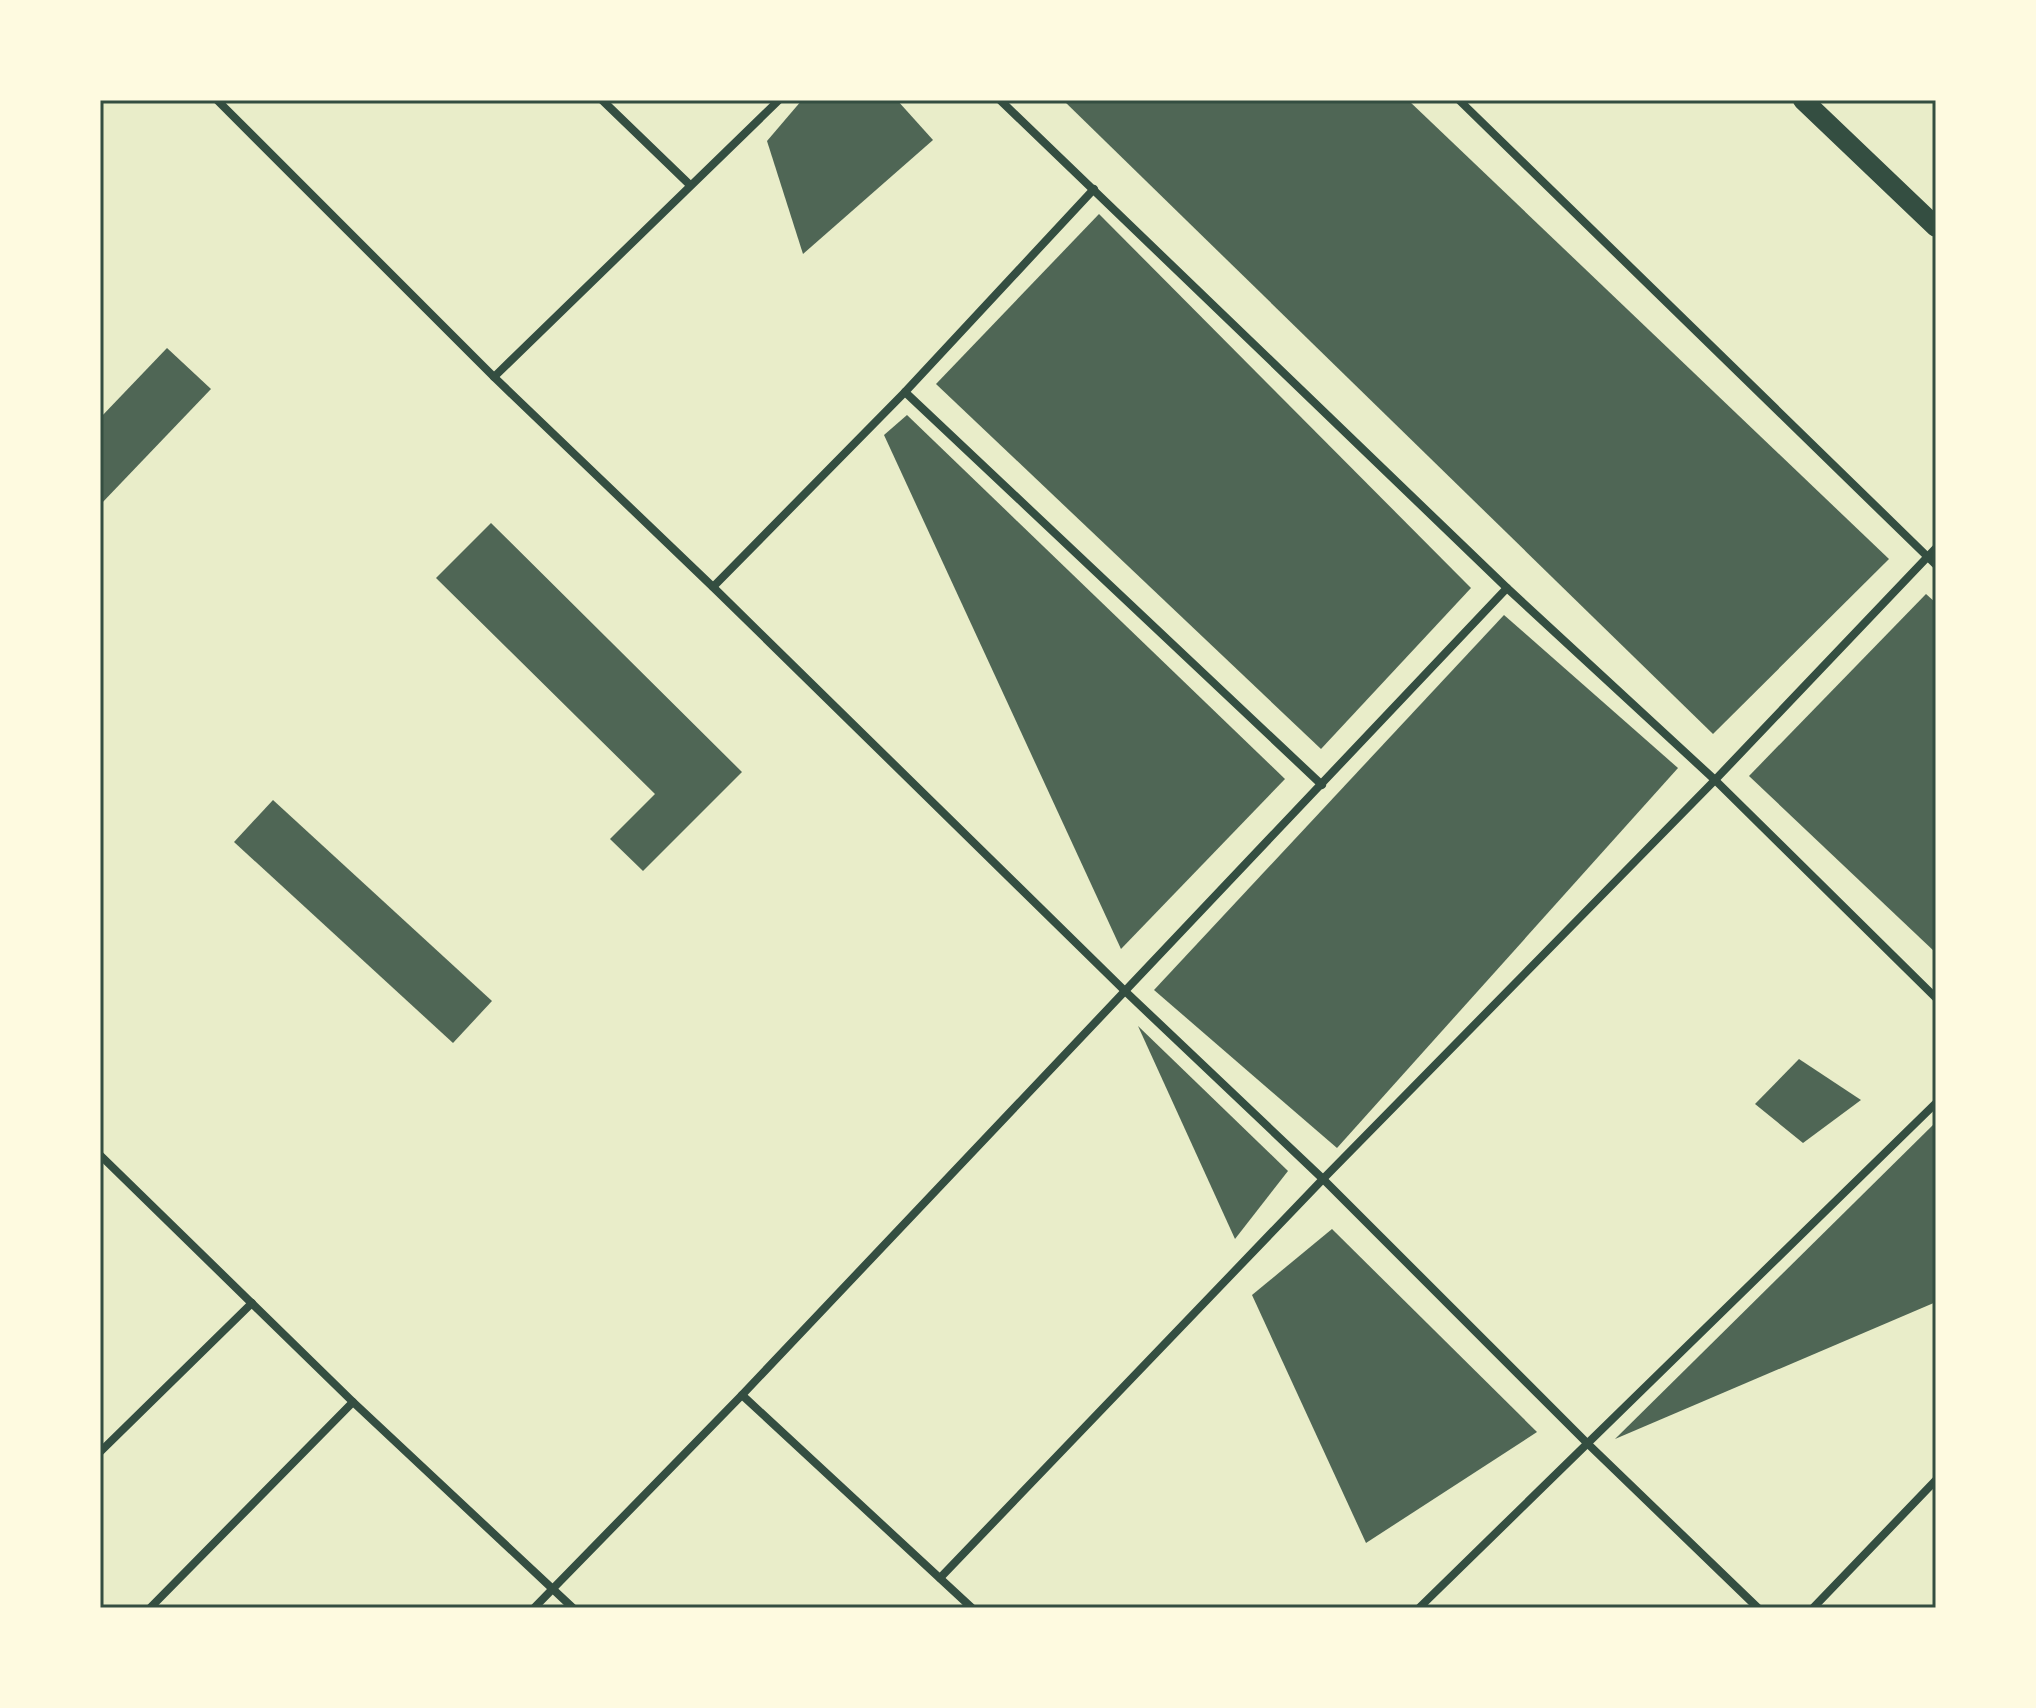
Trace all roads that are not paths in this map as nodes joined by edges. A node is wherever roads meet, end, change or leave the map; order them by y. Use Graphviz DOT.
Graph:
graph roads {
  1 [pos="217,100"];
  2 [pos="602,100"];
  3 [pos="779,100"];
  4 [pos="1000,100"];
  5 [pos="1459,100"];
  6 [pos="1803,100"];
  7 [pos="690,185"];
  8 [pos="1094,189"];
  9 [pos="1936,227"];
  10 [pos="494,377"];
  11 [pos="905,392"];
  12 [pos="1936,548"];
  13 [pos="1927,557"];
  14 [pos="1936,565"];
  15 [pos="713,587"];
  16 [pos="1507,588"];
  17 [pos="1715,780"];
  18 [pos="1322,785"];
  19 [pos="1126,992"];
  20 [pos="1936,998"];
  21 [pos="1936,1103"];
  22 [pos="100,1155"];
  23 [pos="1323,1179"];
  24 [pos="252,1303"];
  25 [pos="742,1395"];
  26 [pos="353,1402"];
  27 [pos="1587,1443"];
  28 [pos="100,1452"];
  29 [pos="1936,1480"];
  30 [pos="940,1578"];
  31 [pos="554,1589"];
  32 [pos="150,1608"];
  33 [pos="534,1608"];
  34 [pos="573,1608"];
  35 [pos="972,1608"];
  36 [pos="1419,1608"];
  37 [pos="1758,1608"];
  38 [pos="1813,1608"];
  1 -- 10 [label="street"];
  2 -- 7 [label="street"];
  3 -- 7 [label="street"];
  4 -- 8 [label="street"];
  5 -- 13 [label="street"];
  6 -- 9 [label="main road"];
  7 -- 10 [label="street"];
  8 -- 11 [label="street"];
  8 -- 16 [label="street"];
  10 -- 15 [label="street"];
  11 -- 15 [label="street"];
  11 -- 18 [label="street"];
  12 -- 13 [label="street"];
  13 -- 14 [label="street"];
  13 -- 17 [label="street"];
  15 -- 19 [label="street"];
  16 -- 17 [label="street"];
  16 -- 18 [label="street"];
  17 -- 20 [label="street"];
  17 -- 23 [label="street"];
  18 -- 19 [label="street"];
  19 -- 23 [label="street"];
  19 -- 25 [label="street"];
  21 -- 27 [label="street"];
  22 -- 24 [label="street"];
  23 -- 27 [label="street"];
  23 -- 30 [label="street"];
  24 -- 26 [label="street"];
  24 -- 28 [label="street"];
  25 -- 30 [label="street"];
  25 -- 31 [label="street"];
  26 -- 31 [label="street"];
  26 -- 32 [label="street"];
  27 -- 36 [label="street"];
  27 -- 37 [label="street"];
  29 -- 38 [label="street"];
  30 -- 35 [label="street"];
  31 -- 33 [label="street"];
  31 -- 34 [label="street"];
}
